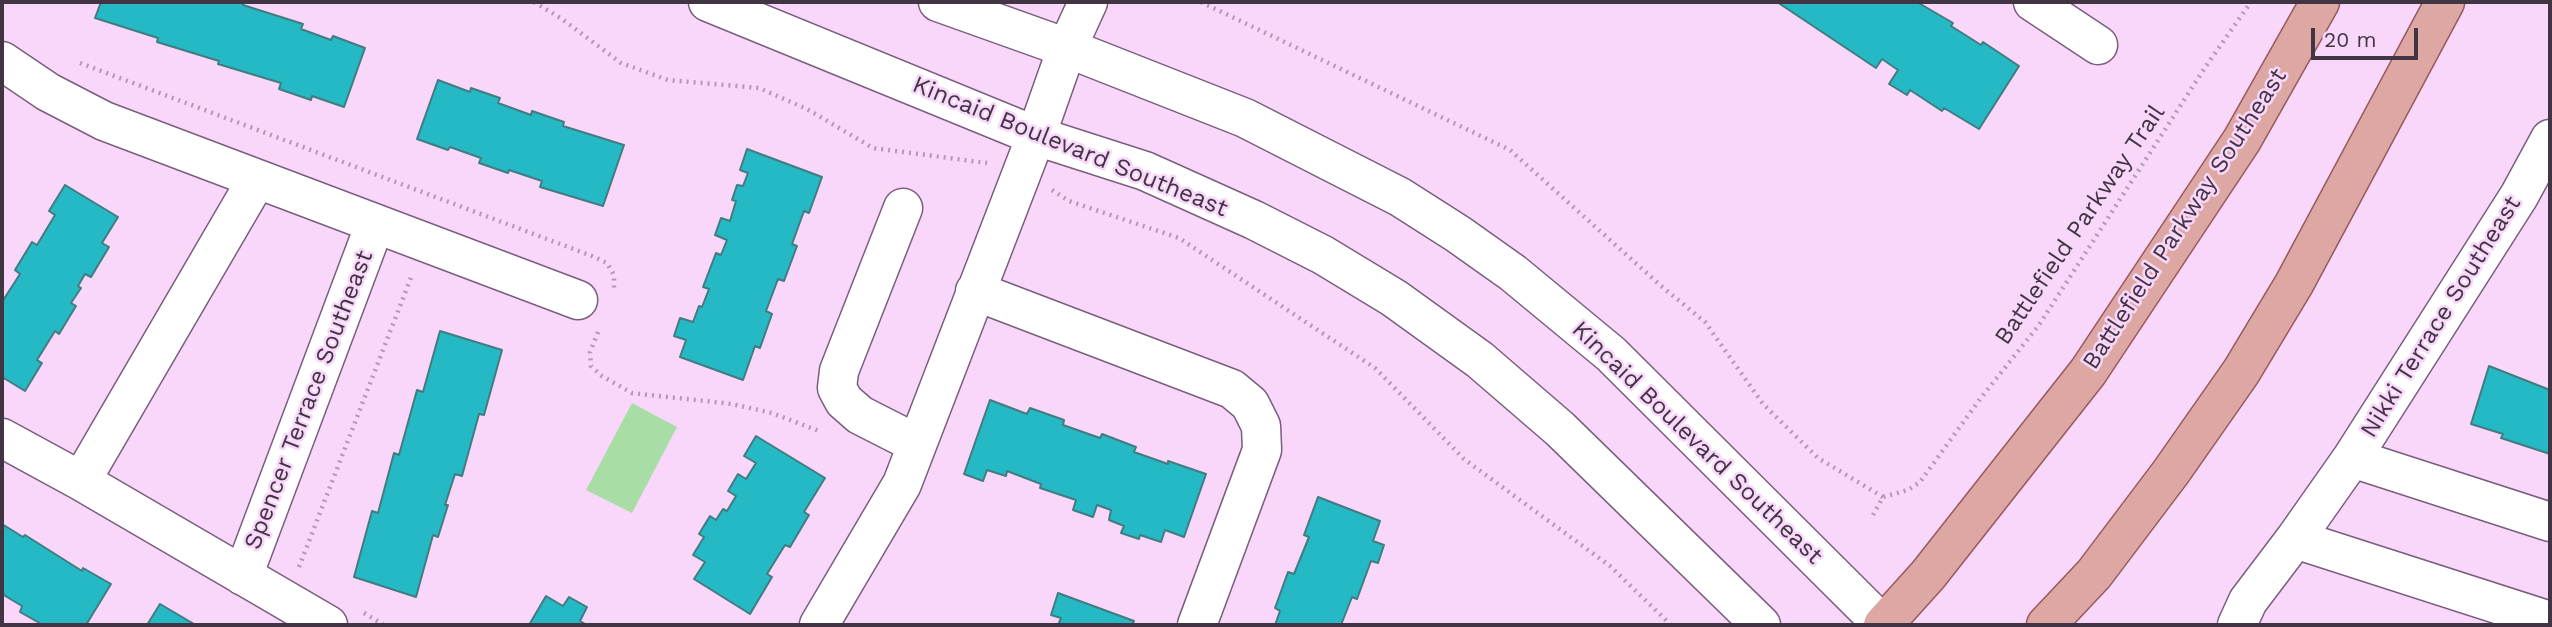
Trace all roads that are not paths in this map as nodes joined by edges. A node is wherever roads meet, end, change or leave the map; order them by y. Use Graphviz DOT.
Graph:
graph roads {
  1 [pos="708,2"];
  2 [pos="938,2"];
  3 [pos="1088,2"];
  4 [pos="2033,2"];
  5 [pos="2320,2"];
  6 [pos="2445,2"];
  7 [pos="2098,46"];
  8 [pos="1067,48"];
  9 [pos="2,61"];
  10 [pos="2550,139"];
  11 [pos="1029,153"];
  12 [pos="257,179"];
  13 [pos="903,208"];
  14 [pos="375,224"];
  15 [pos="975,291"];
  16 [pos="589,314"];
  17 [pos="2,438"];
  18 [pos="917,444"];
  19 [pos="2352,458"];
  20 [pos="81,481"];
  21 [pos="2550,522"];
  22 [pos="2295,539"];
  23 [pos="243,576"];
  24 [pos="345,619"];
  25 [pos="2550,621"];
  26 [pos="819,625"];
  27 [pos="1197,625"];
  28 [pos="1761,625"];
  29 [pos="1883,625"];
  30 [pos="2046,625"];
  31 [pos="2237,625"];
  1 -- 11 [label="street, Kincaid Boulevard Southeast"];
  2 -- 8 [label="street, Kincaid Boulevard Southeast"];
  3 -- 8 [label="street"];
  4 -- 7 [label="street"];
  5 -- 29 [label="main road, Battlefield Parkway Southeast"];
  6 -- 30 [label="main road"];
  8 -- 11 [label="street"];
  8 -- 29 [label="street, Kincaid Boulevard Southeast"];
  9 -- 12 [label="street, Spencer Terrace Southeast"];
  10 -- 19 [label="street, Nikki Terrace Southeast"];
  11 -- 15 [label="street"];
  11 -- 28 [label="street, Kincaid Boulevard Southeast"];
  12 -- 14 [label="street, Spencer Terrace Southeast"];
  12 -- 20 [label="street"];
  13 -- 18 [label="street"];
  14 -- 16 [label="street, Spencer Terrace Southeast"];
  14 -- 23 [label="street, Spencer Terrace Southeast"];
  15 -- 18 [label="street"];
  15 -- 27 [label="street"];
  17 -- 20 [label="street, Spencer Terrace Southeast"];
  18 -- 26 [label="street"];
  19 -- 21 [label="street, Nikki Terrace Southeast"];
  19 -- 22 [label="street, Nikki Terrace Southeast"];
  20 -- 23 [label="street, Spencer Terrace Southeast"];
  22 -- 25 [label="street"];
  22 -- 31 [label="street, Nikki Terrace Southeast"];
  23 -- 24 [label="street, Spencer Terrace Southeast"];
}
